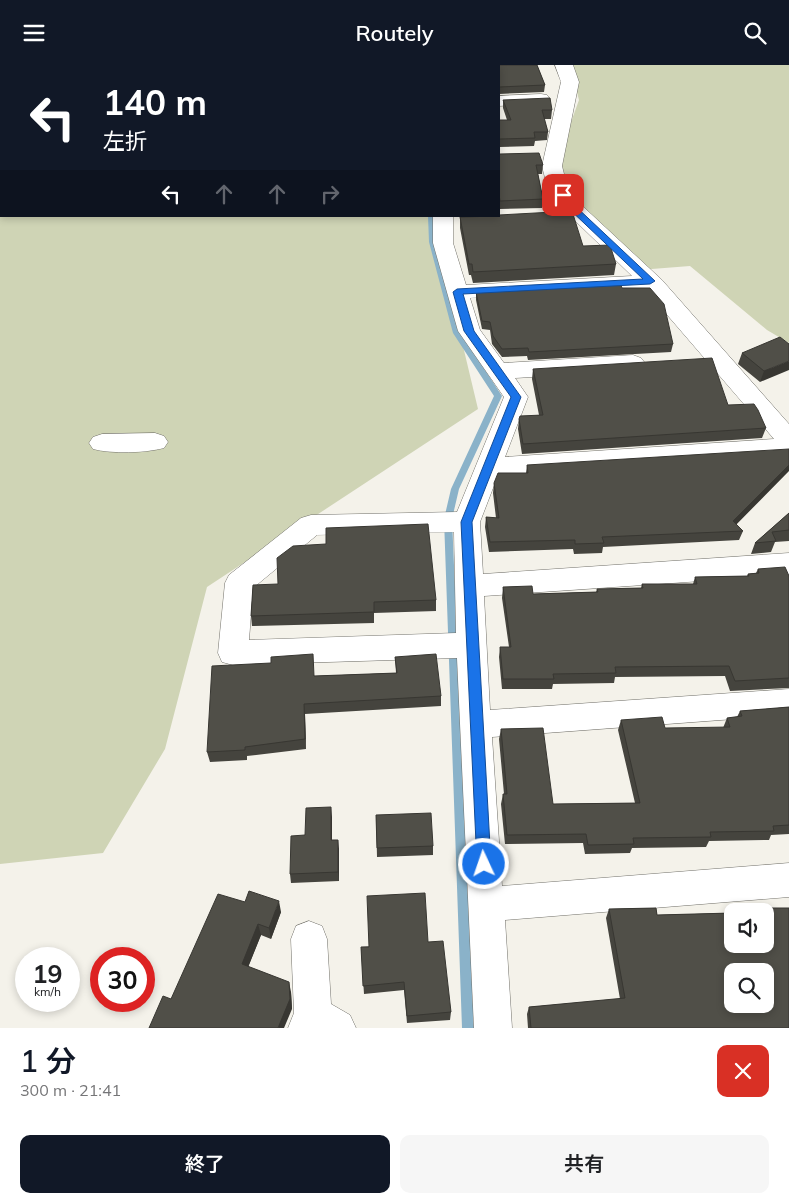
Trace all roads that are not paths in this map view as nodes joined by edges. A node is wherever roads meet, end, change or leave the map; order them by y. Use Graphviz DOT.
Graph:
graph roads {
  1 [pos="564,65"];
  2 [pos="568,98"];
  3 [pos="500,101"];
  4 [pos="579,214"];
  5 [pos="550,215"];
  6 [pos="450,218"];
  7 [pos="650,281"];
  8 [pos="457,292"];
  9 [pos="719,358"];
  10 [pos="690,360"];
  11 [pos="652,362"];
  12 [pos="498,371"];
  13 [pos="789,441"];
  14 [pos="155,442"];
  15 [pos="102,443"];
  16 [pos="789,447"];
  17 [pos="489,467"];
  18 [pos="467,522"];
  19 [pos="789,565"];
  20 [pos="470,586"];
  21 [pos="472,645"];
  22 [pos="789,702"];
  23 [pos="476,725"];
  24 [pos="789,880"];
  25 [pos="486,904"];
  26 [pos="309,939"];
  27 [pos="319,1024"];
  28 [pos="493,1028"];
  1 -- 2 [label="street"];
  2 -- 3 [label="street"];
  2 -- 4 [label="street"];
  4 -- 5 [label="street"];
  4 -- 7 [label="street"];
  6 -- 8 [label="street"];
  7 -- 8 [label="street"];
  7 -- 9 [label="street"];
  8 -- 12 [label="street"];
  9 -- 10 [label="street"];
  9 -- 13 [label="street"];
  11 -- 12 [label="street"];
  12 -- 17 [label="street"];
  14 -- 15 [label="street"];
  16 -- 17 [label="street"];
  17 -- 18 [label="street"];
  18 -- 20 [label="street"];
  18 -- 21 [label="street"];
  19 -- 20 [label="street"];
  20 -- 21 [label="street"];
  21 -- 23 [label="street"];
  22 -- 23 [label="street"];
  23 -- 25 [label="street"];
  24 -- 25 [label="street"];
  25 -- 28 [label="street"];
  26 -- 27 [label="street"];
}
